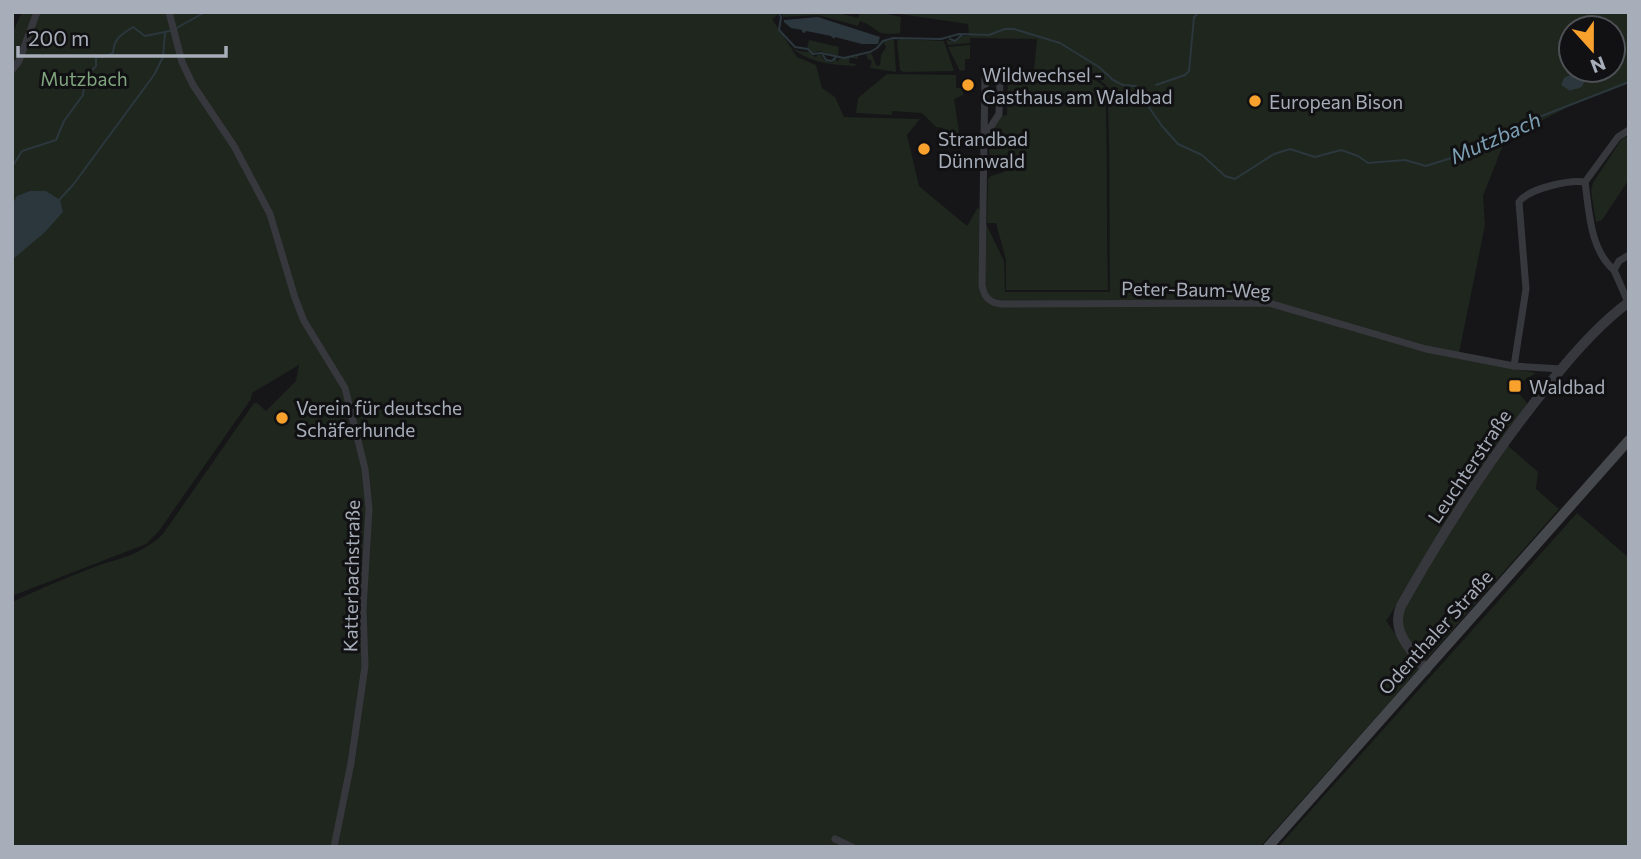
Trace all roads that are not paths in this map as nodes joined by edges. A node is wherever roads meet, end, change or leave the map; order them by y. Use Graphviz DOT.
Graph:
graph roads {
  1 [pos="37,12"];
  2 [pos="169,15"];
  3 [pos="12,71"];
  4 [pos="1629,130"];
  5 [pos="984,137"];
  6 [pos="1586,182"];
  7 [pos="1629,255"];
  8 [pos="1614,270"];
  9 [pos="1628,302"];
  10 [pos="1514,366"];
  11 [pos="1561,369"];
  12 [pos="1629,440"];
  13 [pos="1426,670"];
  14 [pos="835,839"];
  15 [pos="334,847"];
  16 [pos="852,847"];
  17 [pos="1268,847"];
  1 -- 3 [label="street"];
  2 -- 15 [label="street, Katterbachstraße"];
  4 -- 6 [label="street"];
  5 -- 5 [label="street, Peter-Baum-Weg"];
  5 -- 10 [label="street, Peter-Baum-Weg"];
  6 -- 8 [label="street"];
  6 -- 10 [label="street"];
  7 -- 8 [label="street"];
  8 -- 9 [label="street"];
  9 -- 11 [label="street, Leuchterstraße"];
  10 -- 11 [label="street, Peter-Baum-Weg"];
  11 -- 13 [label="street, Leuchterstraße"];
  12 -- 13 [label="main road, Odenthaler Straße"];
  13 -- 17 [label="main road, Odenthaler Straße"];
  14 -- 16 [label="street"];
}
